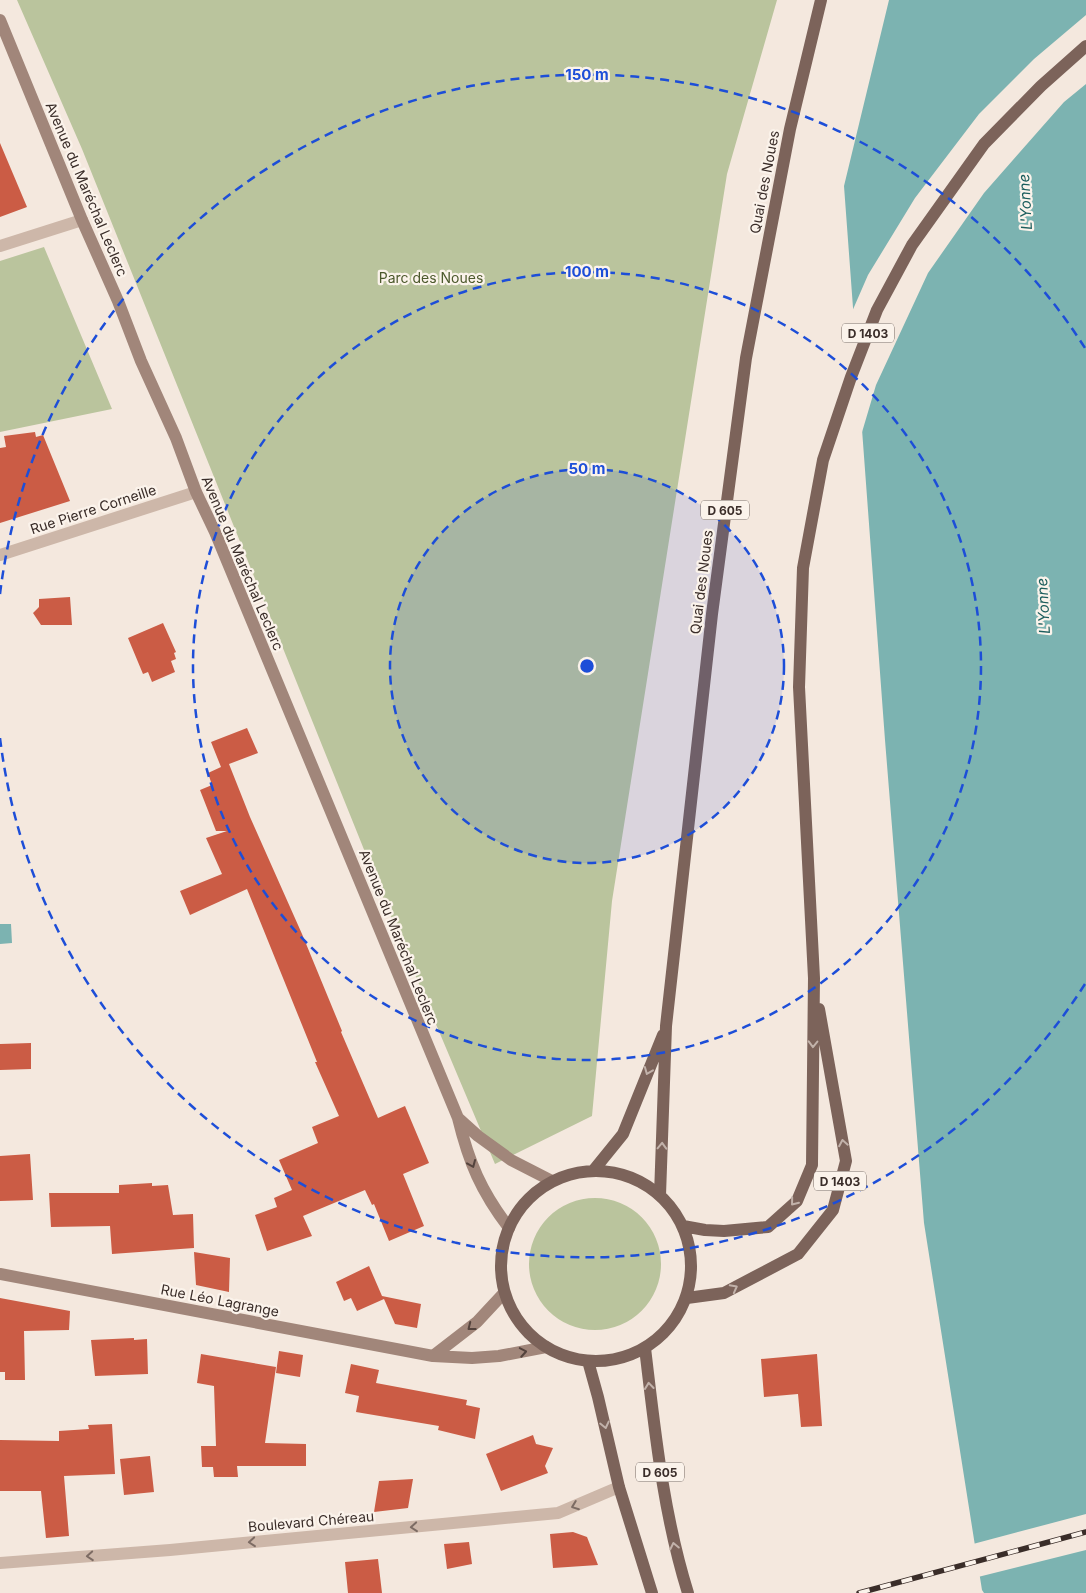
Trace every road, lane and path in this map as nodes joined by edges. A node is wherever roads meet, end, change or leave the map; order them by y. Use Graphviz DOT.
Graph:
graph roads {
  1 [pos="821,0"];
  2 [pos="0,20"];
  3 [pos="1086,46"];
  4 [pos="82,220"];
  5 [pos="0,246"];
  6 [pos="196,492"];
  7 [pos="0,555"];
  8 [pos="814,978"];
  9 [pos="666,1026"];
  10 [pos="458,1118"];
  11 [pos="593,1171"];
  12 [pos="552,1181"];
  13 [pos="660,1195"];
  14 [pos="683,1226"];
  15 [pos="508,1228"];
  16 [pos="0,1274"];
  17 [pos="504,1293"];
  18 [pos="687,1298"];
  19 [pos="546,1348"];
  20 [pos="646,1348"];
  21 [pos="434,1356"];
  22 [pos="588,1361"];
  23 [pos="619,1487"];
  24 [pos="0,1563"];
  25 [pos="652,1593"];
  26 [pos="688,1593"];
  1 -- 9 [label="main road, Quai des Noues / D 605"];
  2 -- 4 [label="main road, Avenue du Maréchal Leclerc"];
  3 -- 8 [label="main road, D 1403"];
  4 -- 5 [label="street"];
  4 -- 6 [label="main road, Avenue du Maréchal Leclerc"];
  6 -- 7 [label="street, Rue Pierre Corneille"];
  6 -- 10 [label="main road, Avenue du Maréchal Leclerc"];
  8 -- 14 [label="main road, D 1403, one-way"];
  18 -- 8 [label="main road, D 1403, one-way"];
  9 -- 11 [label="main road, D 605, one-way"];
  13 -- 9 [label="main road, D 605, one-way"];
  10 -- 12 [label="main road"];
  10 -- 15 [label="main road, Avenue du Maréchal Leclerc, one-way"];
  11 -- 12 [label="main road"];
  11 -- 13 [label="main road"];
  12 -- 15 [label="main road"];
  13 -- 14 [label="main road"];
  14 -- 18 [label="main road"];
  15 -- 17 [label="main road"];
  16 -- 21 [label="main road, Rue Léo Lagrange"];
  17 -- 19 [label="main road"];
  17 -- 21 [label="main road, one-way"];
  18 -- 20 [label="main road"];
  21 -- 19 [label="main road, Rue Léo Lagrange, one-way"];
  19 -- 22 [label="main road"];
  20 -- 22 [label="main road"];
  26 -- 20 [label="main road, D 605, one-way"];
  22 -- 23 [label="main road, D 605, one-way"];
  23 -- 24 [label="street, Boulevard Chéreau, one-way"];
  23 -- 25 [label="main road, D 605"];
}
